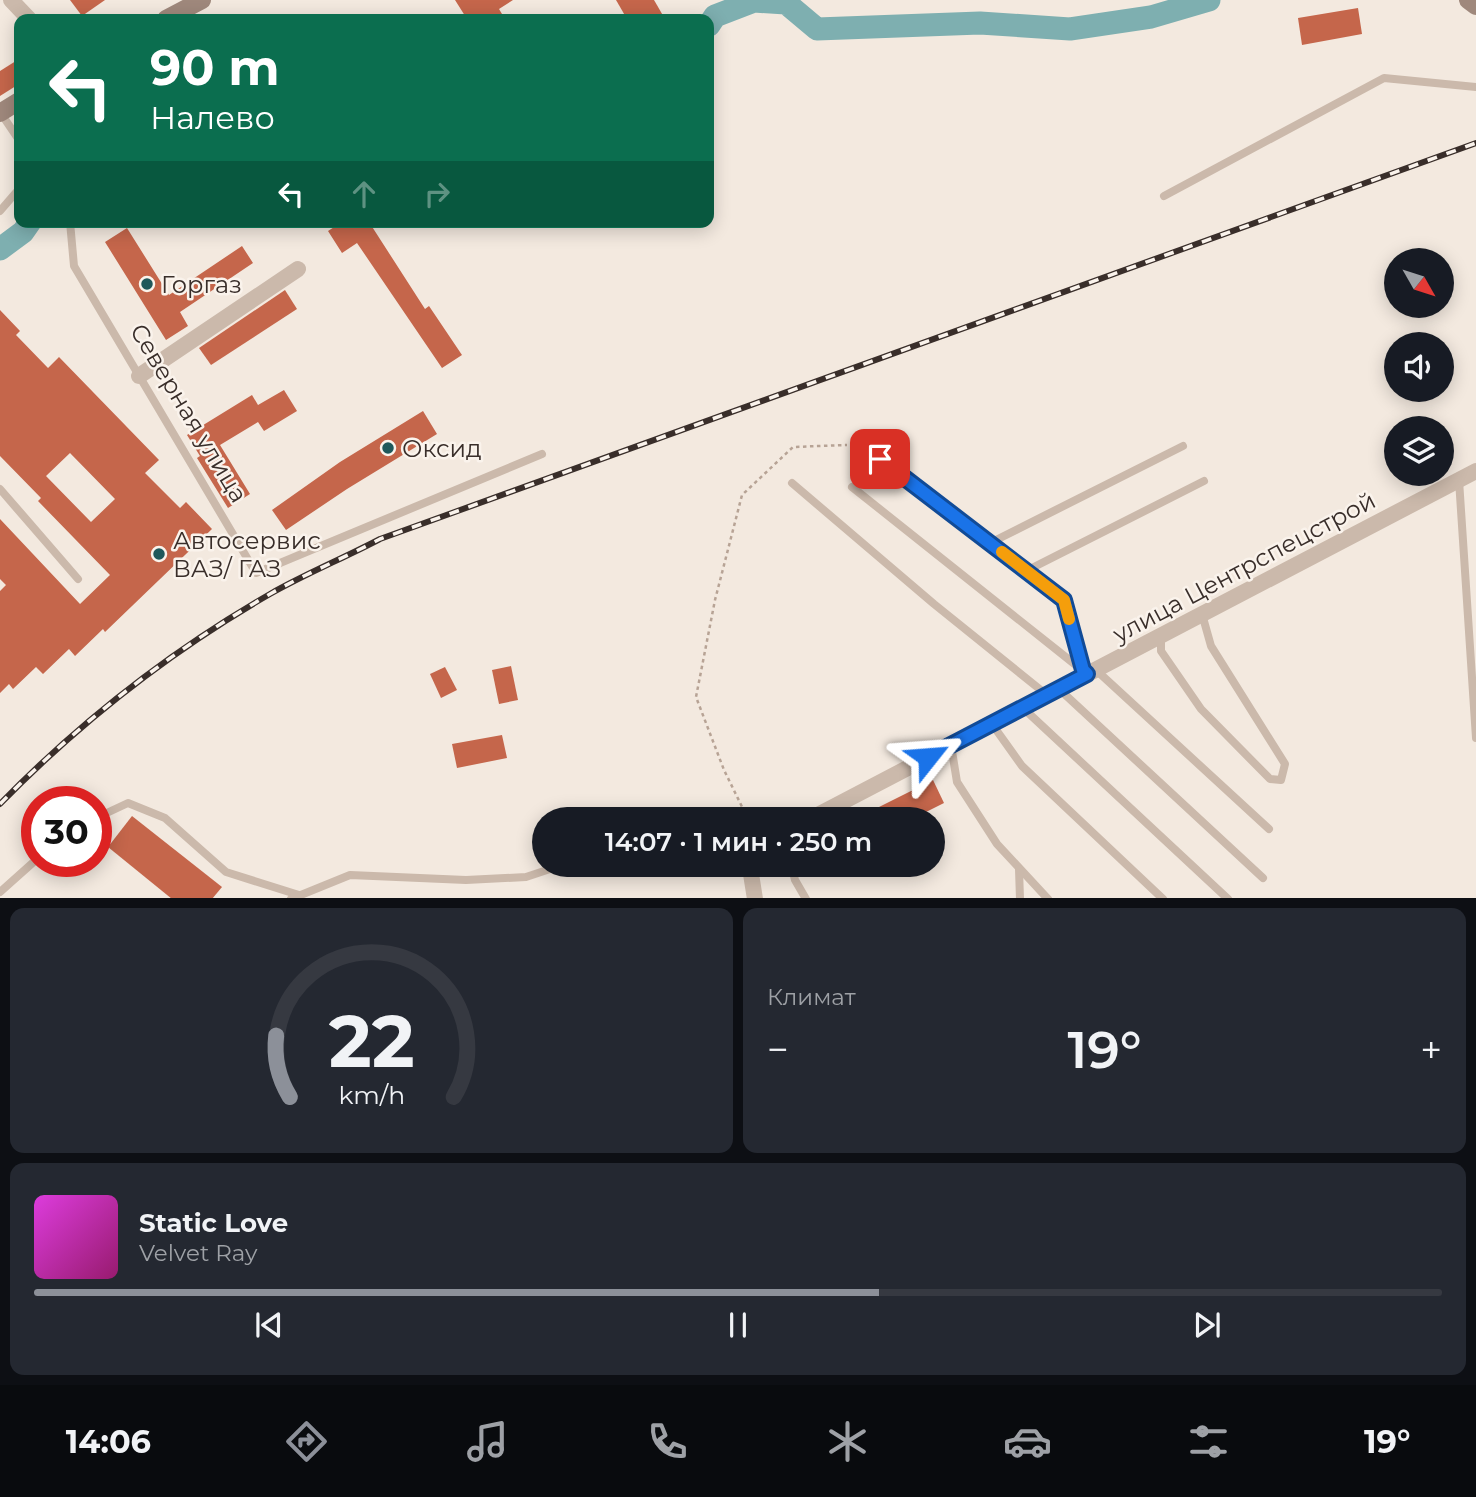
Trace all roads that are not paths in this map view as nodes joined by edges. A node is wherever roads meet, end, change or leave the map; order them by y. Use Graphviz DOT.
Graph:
graph roads {
  1 [pos="11,0"];
  2 [pos="202,0"];
  3 [pos="1468,0"];
  4 [pos="1476,6"];
  5 [pos="24,14"];
  6 [pos="175,14"];
  7 [pos="1476,87"];
  8 [pos="0,113"];
  9 [pos="14,133"];
  10 [pos="14,195"];
  11 [pos="1164,196"];
  12 [pos="0,211"];
  13 [pos="71,228"];
  14 [pos="298,269"];
  15 [pos="139,376"];
  16 [pos="1183,446"];
  17 [pos="542,454"];
  18 [pos="880,459"];
  19 [pos="1476,471"];
  20 [pos="1459,480"];
  21 [pos="1204,481"];
  22 [pos="792,483"];
  23 [pos="852,487"];
  24 [pos="0,489"];
  25 [pos="990,543"];
  26 [pos="1026,571"];
  27 [pos="78,579"];
  28 [pos="1202,614"];
  29 [pos="1161,635"];
  30 [pos="1089,671"];
  31 [pos="1053,692"];
  32 [pos="1023,708"];
  33 [pos="992,724"];
  34 [pos="1476,738"];
  35 [pos="951,745"];
  36 [pos="833,807"];
  37 [pos="112,810"];
  38 [pos="1269,829"];
  39 [pos="1019,869"];
  40 [pos="21,873"];
  41 [pos="532,875"];
  42 [pos="752,877"];
  43 [pos="794,877"];
  44 [pos="1263,878"];
  45 [pos="0,892"];
  46 [pos="295,897"];
  47 [pos="755,898"];
  48 [pos="806,898"];
  49 [pos="1020,898"];
  50 [pos="1048,898"];
  51 [pos="1163,898"];
  52 [pos="1228,898"];
  1 -- 5 [label="street"];
  2 -- 6 [label="main road"];
  3 -- 4 [label="main road"];
  7 -- 11 [label="lane"];
  8 -- 9 [label="lane"];
  10 -- 12 [label="lane"];
  13 -- 15 [label="lane, Северная улица"];
  14 -- 15 [label="street"];
  15 -- 17 [label="lane, Северная улица"];
  16 -- 25 [label="lane"];
  18 -- 25 [label="lane"];
  19 -- 20 [label="street, улица Центрспецстрой"];
  20 -- 28 [label="street, улица Центрспецстрой"];
  20 -- 34 [label="lane"];
  21 -- 26 [label="lane"];
  22 -- 31 [label="lane"];
  23 -- 30 [label="lane"];
  24 -- 27 [label="lane"];
  25 -- 26 [label="lane"];
  26 -- 30 [label="lane"];
  28 -- 29 [label="street, улица Центрспецстрой"];
  28 -- 29 [label="lane"];
  29 -- 30 [label="street, улица Центрспецстрой"];
  30 -- 31 [label="street, улица Центрспецстрой"];
  30 -- 38 [label="lane"];
  31 -- 32 [label="street, улица Центрспецстрой"];
  31 -- 44 [label="lane"];
  32 -- 33 [label="street, улица Центрспецстрой"];
  32 -- 52 [label="lane"];
  33 -- 35 [label="street, улица Центрспецстрой"];
  33 -- 51 [label="lane"];
  35 -- 36 [label="street, улица Центрспецстрой"];
  35 -- 39 [label="lane"];
  37 -- 46 [label="lane"];
  39 -- 49 [label="lane"];
  39 -- 50 [label="lane"];
  40 -- 45 [label="lane"];
  41 -- 46 [label="lane"];
  42 -- 47 [label="street"];
  43 -- 48 [label="lane"];
}
